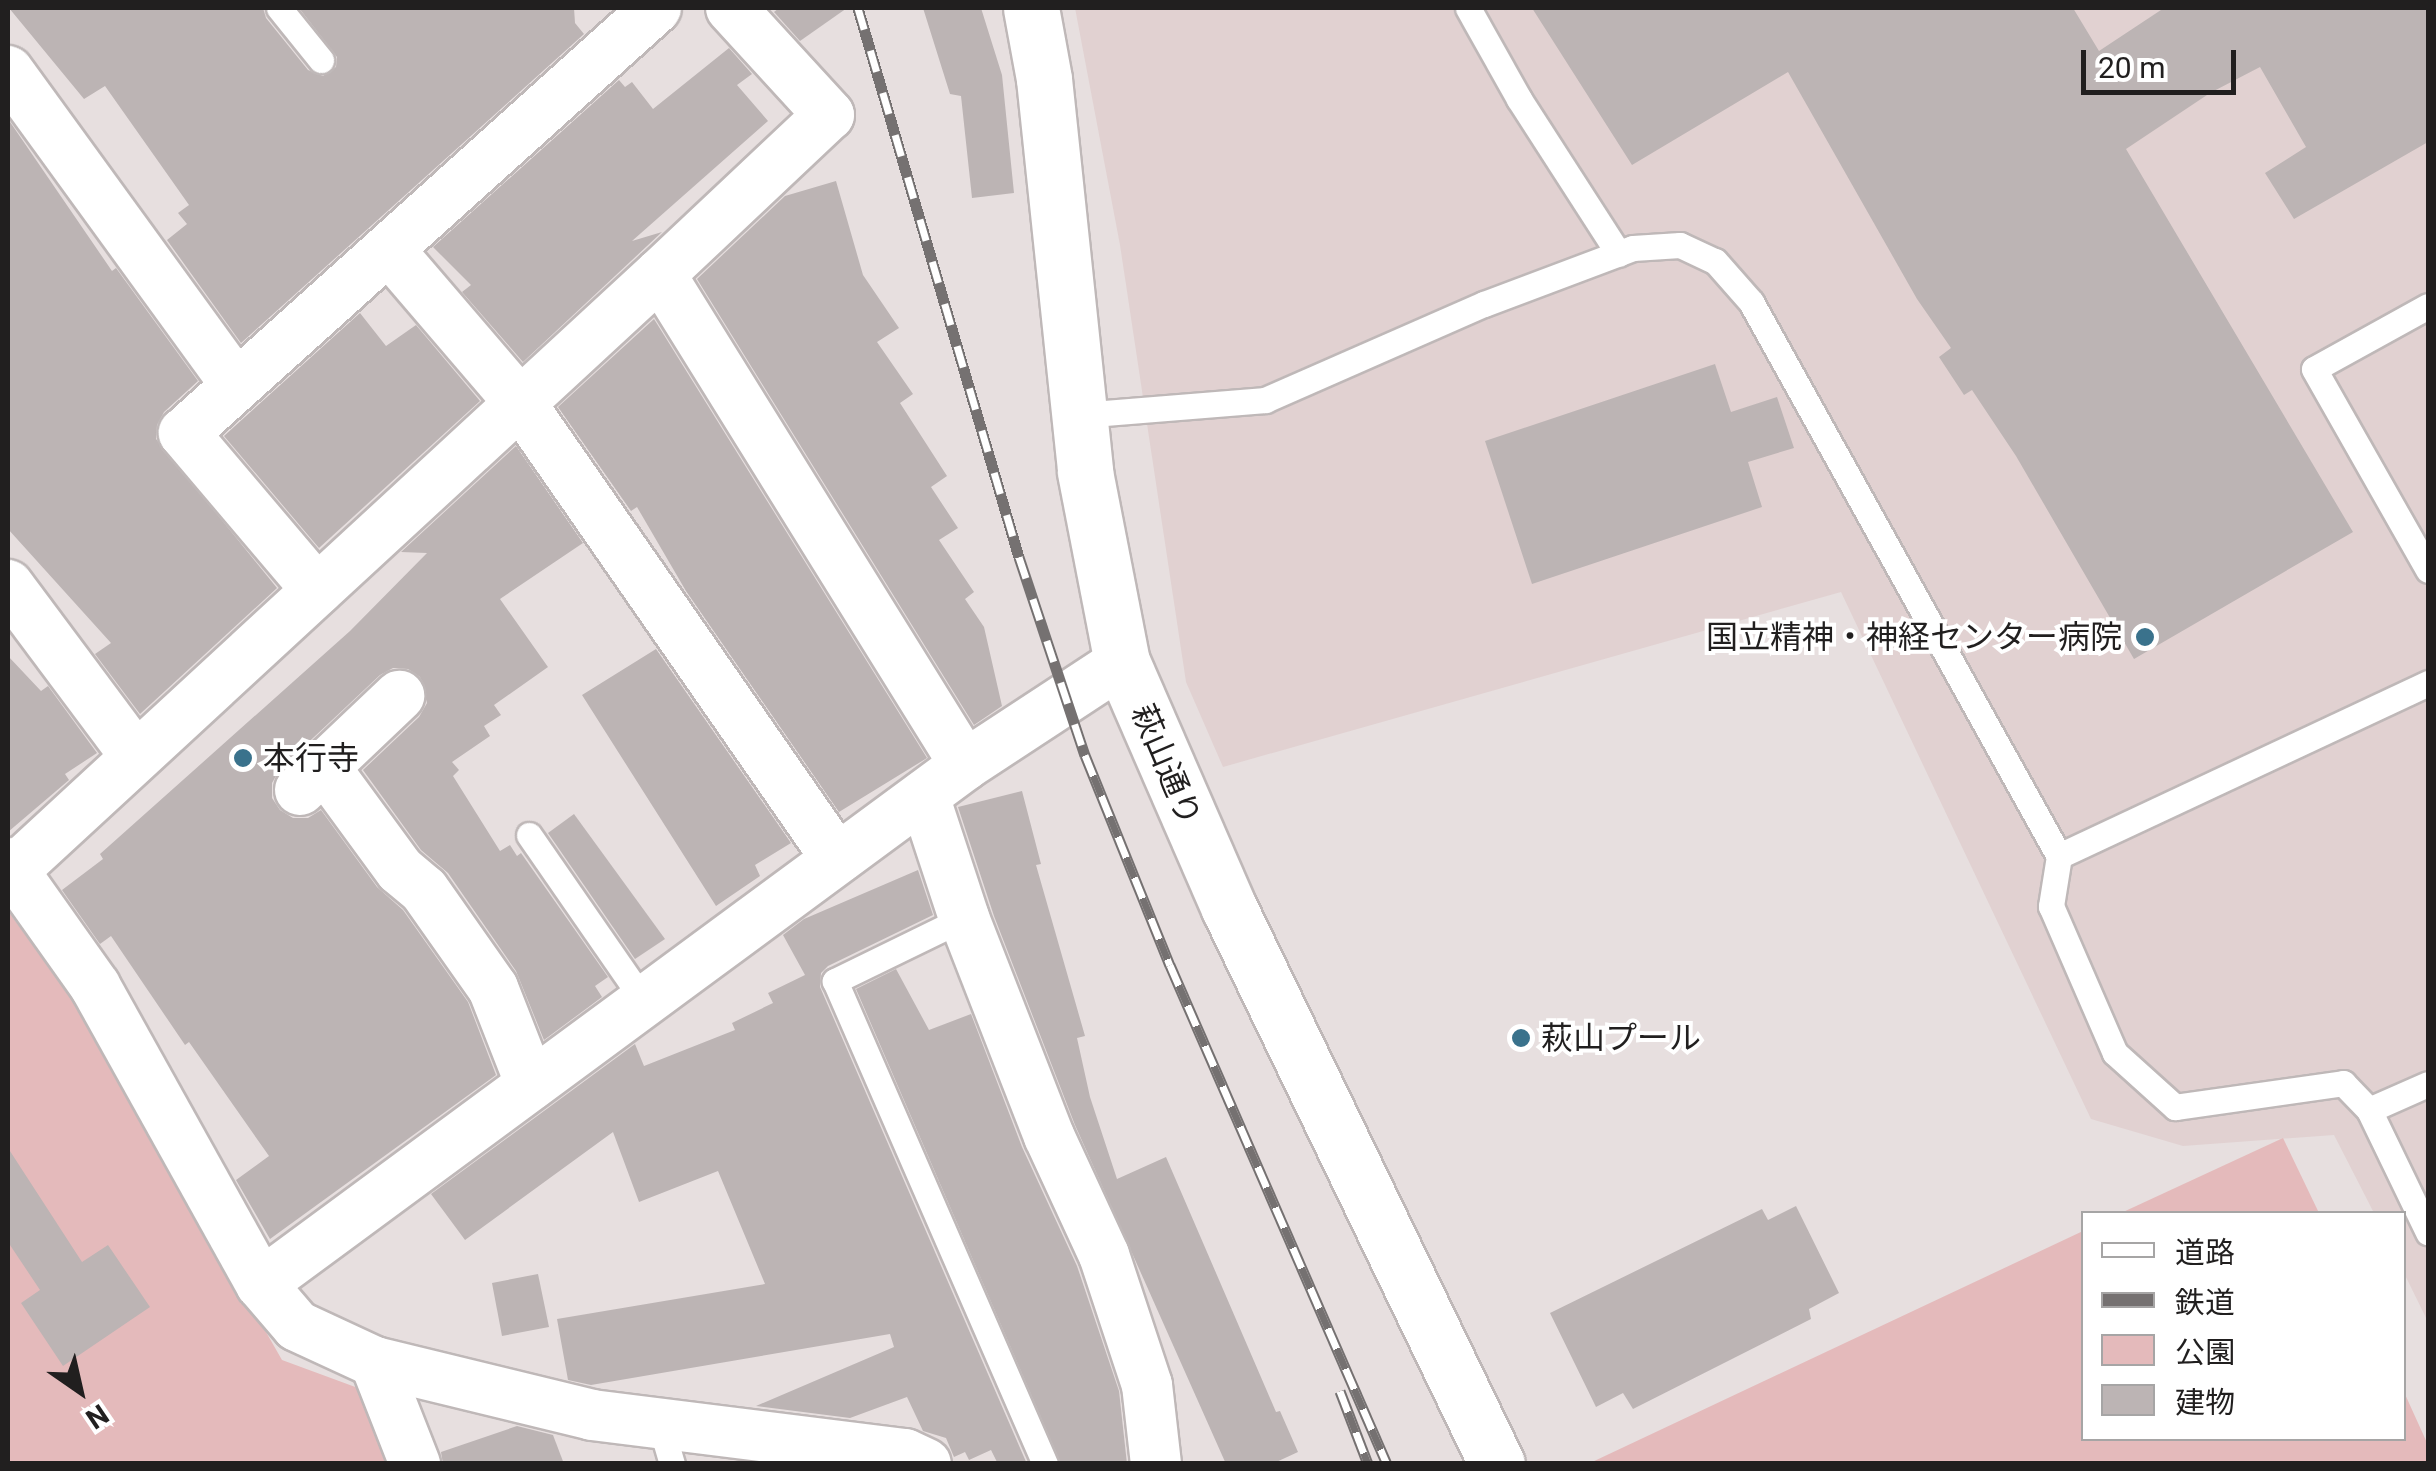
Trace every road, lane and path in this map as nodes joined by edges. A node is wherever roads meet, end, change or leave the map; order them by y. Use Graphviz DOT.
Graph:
graph roads {
  1 [pos="279,8"];
  2 [pos="656,8"];
  3 [pos="731,8"];
  4 [pos="1031,8"];
  5 [pos="1468,8"];
  6 [pos="322,60"];
  7 [pos="8,70"];
  8 [pos="389,250"];
  9 [pos="1619,254"];
  10 [pos="660,274"];
  11 [pos="2428,306"];
  12 [pos="235,383"];
  13 [pos="521,404"];
  14 [pos="1080,415"];
  15 [pos="2428,570"];
  16 [pos="8,585"];
  17 [pos="316,590"];
  18 [pos="1122,662"];
  19 [pos="2428,683"];
  20 [pos="399,696"];
  21 [pos="136,756"];
  22 [pos="965,765"];
  23 [pos="924,796"];
  24 [pos="530,835"];
  25 [pos="2060,856"];
  26 [pos="837,859"];
  27 [pos="10,867"];
  28 [pos="964,918"];
  29 [pos="644,1002"];
  30 [pos="2428,1084"];
  31 [pos="531,1085"];
  32 [pos="2369,1110"];
  33 [pos="2428,1232"];
  34 [pos="261,1284"];
  35 [pos="376,1362"];
  36 [pos="666,1443"];
  37 [pos="416,1464"];
  38 [pos="926,1464"];
  39 [pos="1045,1464"];
  40 [pos="1156,1464"];
  41 [pos="1497,1464"];
  1 -- 6 [label="lane"];
  2 -- 8 [label="street"];
  3 -- 10 [label="street"];
  4 -- 14 [label="street, 萩山通り"];
  5 -- 9 [label="lane"];
  7 -- 12 [label="street"];
  8 -- 12 [label="street"];
  8 -- 13 [label="street"];
  9 -- 14 [label="lane"];
  9 -- 25 [label="lane"];
  10 -- 13 [label="street"];
  10 -- 22 [label="street"];
  11 -- 15 [label="lane"];
  12 -- 17 [label="street"];
  13 -- 17 [label="street"];
  13 -- 26 [label="street"];
  14 -- 18 [label="street, 萩山通り"];
  16 -- 21 [label="street"];
  17 -- 21 [label="street"];
  18 -- 22 [label="street"];
  18 -- 41 [label="street, 萩山通り"];
  19 -- 25 [label="lane"];
  20 -- 31 [label="street"];
  21 -- 27 [label="street"];
  22 -- 23 [label="street"];
  23 -- 26 [label="street"];
  23 -- 28 [label="street"];
  24 -- 29 [label="lane"];
  25 -- 32 [label="lane"];
  26 -- 29 [label="street"];
  27 -- 34 [label="street"];
  28 -- 39 [label="lane"];
  28 -- 40 [label="street"];
  29 -- 31 [label="street"];
  30 -- 32 [label="lane"];
  31 -- 34 [label="street"];
  32 -- 33 [label="lane"];
  34 -- 35 [label="street"];
  35 -- 36 [label="street"];
  35 -- 37 [label="street"];
  36 -- 38 [label="street"];
}
